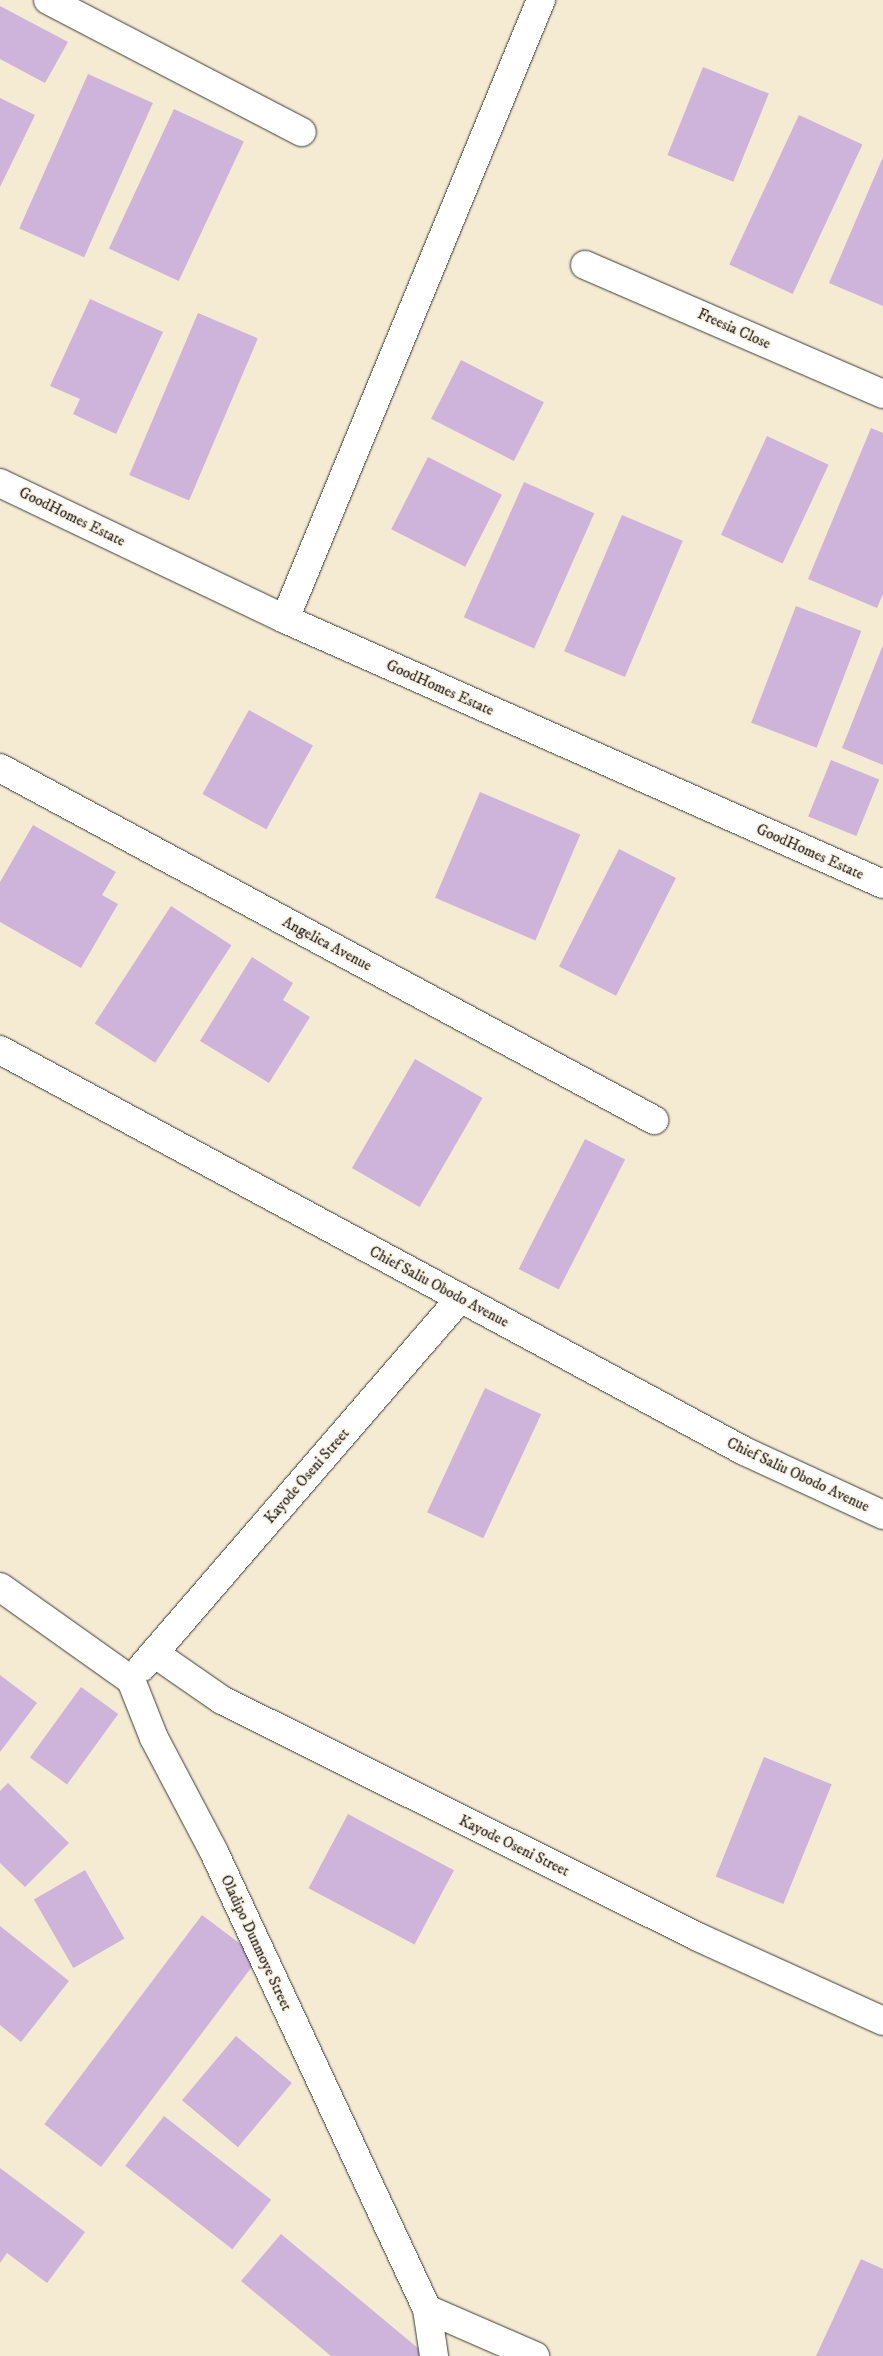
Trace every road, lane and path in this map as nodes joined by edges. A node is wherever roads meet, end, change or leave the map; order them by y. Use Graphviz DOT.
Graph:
graph roads {
  1 [pos="48,0"];
  2 [pos="541,0"];
  3 [pos="302,132"];
  4 [pos="586,265"];
  5 [pos="883,394"];
  6 [pos="0,483"];
  7 [pos="285,619"];
  8 [pos="0,768"];
  9 [pos="883,884"];
  10 [pos="0,1050"];
  11 [pos="654,1120"];
  12 [pos="460,1298"];
  13 [pos="883,1515"];
  14 [pos="0,1587"];
  15 [pos="154,1653"];
  16 [pos="131,1680"];
  17 [pos="883,2021"];
  18 [pos="427,2309"];
  19 [pos="434,2356"];
  20 [pos="535,2356"];
  1 -- 3 [label="street"];
  2 -- 7 [label="street"];
  4 -- 5 [label="street, Freesia Close"];
  6 -- 7 [label="street, GoodHomes Estate"];
  7 -- 9 [label="street, GoodHomes Estate"];
  8 -- 11 [label="street, Angelica Avenue"];
  10 -- 12 [label="street, Chief Saliu Obodo Avenue"];
  12 -- 13 [label="street, Chief Saliu Obodo Avenue"];
  12 -- 15 [label="street, Kayode Oseni Street"];
  14 -- 16 [label="street"];
  15 -- 16 [label="street, Kayode Oseni Street"];
  15 -- 17 [label="street, Kayode Oseni Street"];
  16 -- 18 [label="street, Oladipo Dunmoye Street"];
  18 -- 19 [label="street, Oladipo Dunmoye Street"];
  18 -- 20 [label="street"];
}
